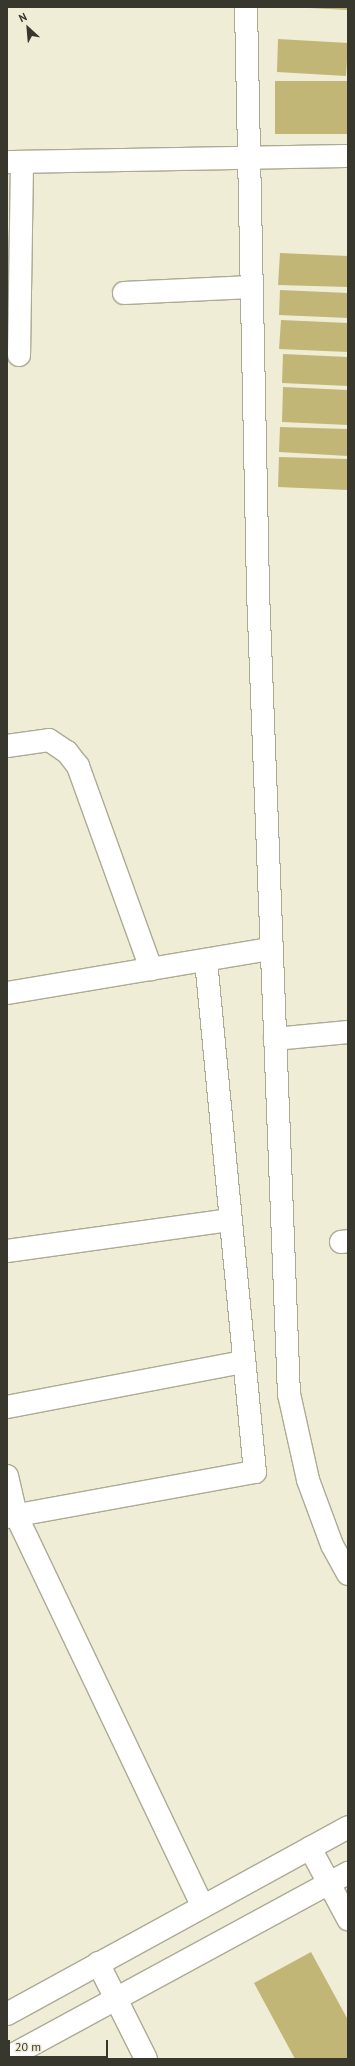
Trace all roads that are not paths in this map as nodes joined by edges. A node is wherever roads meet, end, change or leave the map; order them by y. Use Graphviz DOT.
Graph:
graph roads {
  1 [pos="246,7"];
  2 [pos="348,156"];
  3 [pos="248,159"];
  4 [pos="15,162"];
  5 [pos="251,288"];
  6 [pos="124,293"];
  7 [pos="19,355"];
  8 [pos="7,746"];
  9 [pos="271,949"];
  10 [pos="206,960"];
  11 [pos="151,969"];
  12 [pos="7,993"];
  13 [pos="348,1032"];
  14 [pos="275,1039"];
  15 [pos="229,1220"];
  16 [pos="7,1251"];
  17 [pos="244,1362"];
  18 [pos="7,1407"];
  19 [pos="7,1476"];
  20 [pos="11,1516"];
  21 [pos="348,1574"];
  22 [pos="348,1827"];
  23 [pos="310,1848"];
  24 [pos="348,1873"];
  25 [pos="329,1883"];
  26 [pos="202,1905"];
  27 [pos="348,1919"];
  28 [pos="98,1963"];
  29 [pos="116,1997"];
  30 [pos="7,2014"];
  31 [pos="7,2058"];
  32 [pos="146,2059"];
  1 -- 3 [label="street"];
  2 -- 3 [label="street"];
  3 -- 4 [label="street"];
  3 -- 5 [label="street"];
  4 -- 7 [label="street"];
  5 -- 6 [label="street"];
  5 -- 9 [label="street"];
  8 -- 11 [label="street"];
  9 -- 10 [label="street"];
  9 -- 14 [label="street"];
  10 -- 11 [label="street"];
  10 -- 15 [label="street"];
  11 -- 12 [label="street"];
  13 -- 14 [label="street"];
  14 -- 21 [label="street"];
  15 -- 16 [label="street"];
  15 -- 17 [label="street"];
  17 -- 18 [label="street"];
  17 -- 20 [label="street"];
  19 -- 20 [label="street"];
  20 -- 26 [label="street"];
  22 -- 23 [label="street"];
  23 -- 25 [label="street"];
  23 -- 26 [label="street"];
  24 -- 25 [label="street"];
  25 -- 27 [label="street"];
  25 -- 29 [label="street"];
  26 -- 28 [label="street"];
  28 -- 29 [label="street"];
  28 -- 30 [label="street"];
  29 -- 31 [label="street"];
  29 -- 32 [label="street"];
}
